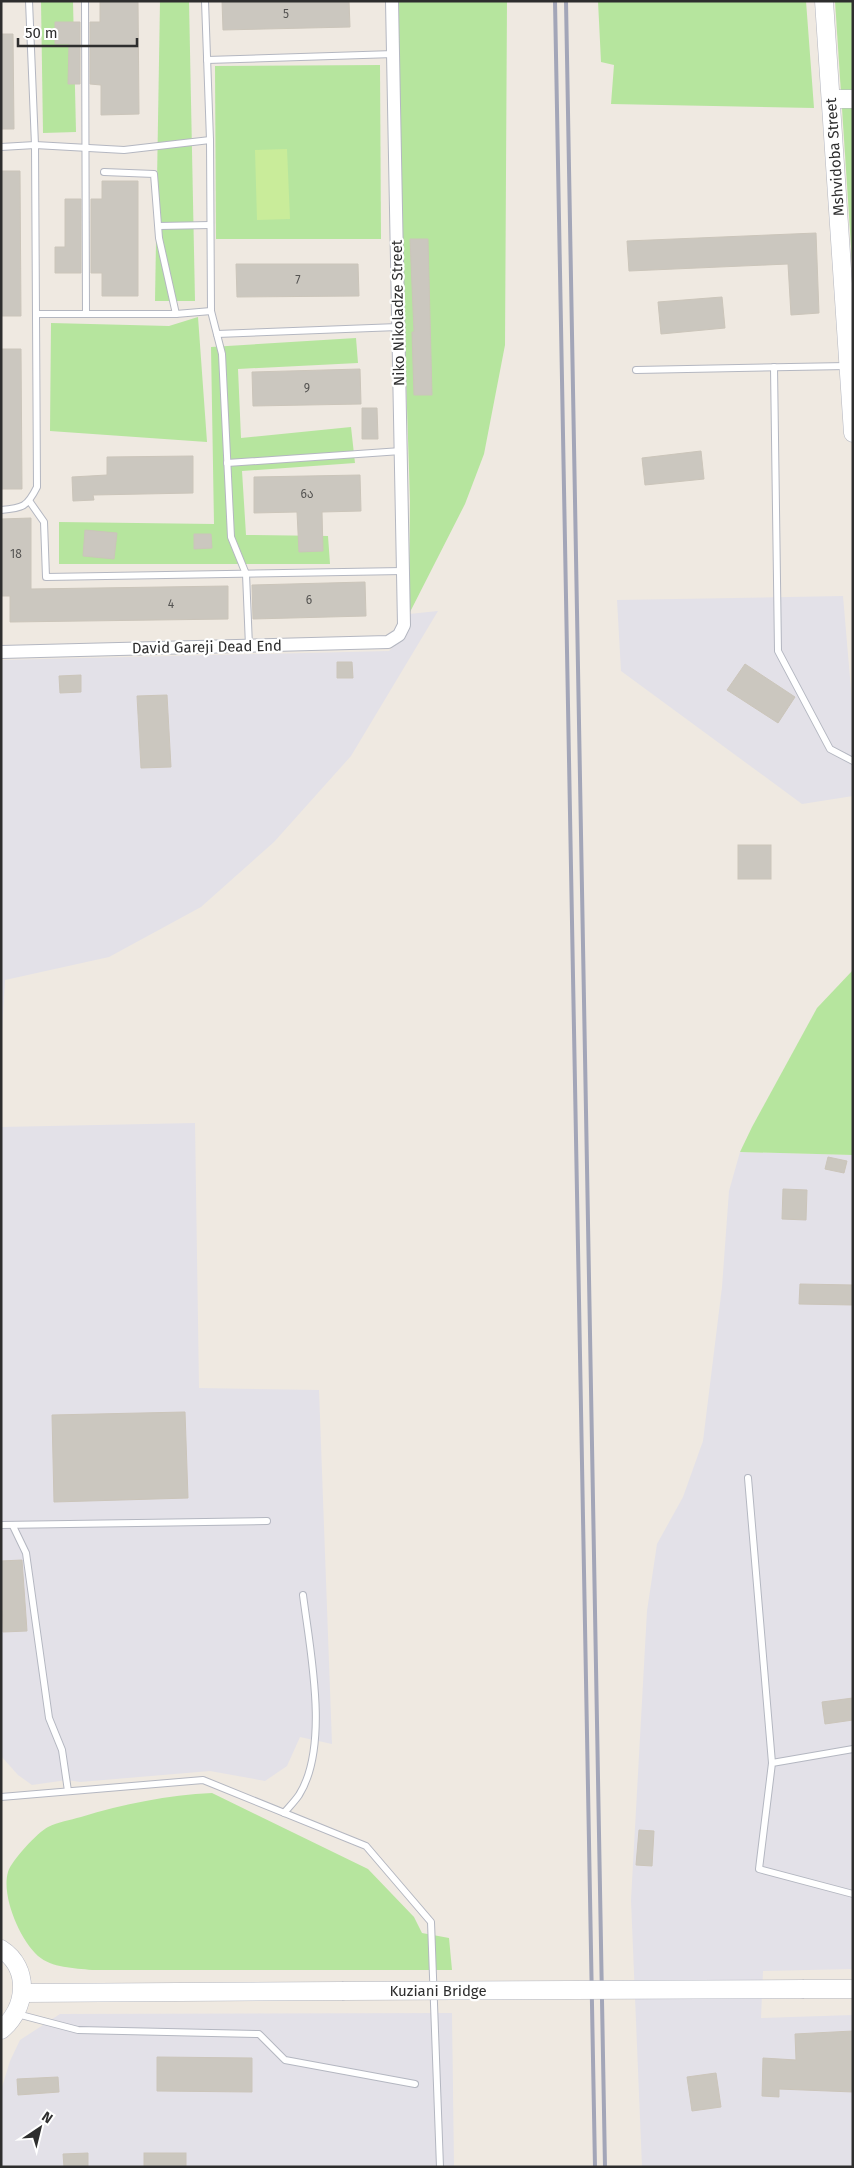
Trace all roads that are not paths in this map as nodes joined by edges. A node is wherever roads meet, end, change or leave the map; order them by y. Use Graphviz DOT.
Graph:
graph roads {
  1 [pos="29,1"];
  2 [pos="85,1"];
  3 [pos="205,1"];
  4 [pos="392,1"];
  5 [pos="824,1"];
  6 [pos="394,54"];
  7 [pos="207,60"];
  8 [pos="831,99"];
  9 [pos="853,99"];
  10 [pos="210,140"];
  11 [pos="35,145"];
  12 [pos="1,147"];
  13 [pos="86,148"];
  14 [pos="104,172"];
  15 [pos="210,225"];
  16 [pos="158,226"];
  17 [pos="211,312"];
  18 [pos="36,314"];
  19 [pos="86,314"];
  20 [pos="176,314"];
  21 [pos="398,327"];
  22 [pos="217,334"];
  23 [pos="848,366"];
  24 [pos="774,367"];
  25 [pos="636,370"];
  26 [pos="853,433"];
  27 [pos="401,451"];
  28 [pos="227,463"];
  29 [pos="30,502"];
  30 [pos="1,510"];
  31 [pos="403,571"];
  32 [pos="246,574"];
  33 [pos="404,625"];
  34 [pos="249,646"];
  35 [pos="1,652"];
  36 [pos="853,761"];
  37 [pos="748,1478"];
  38 [pos="267,1521"];
  39 [pos="1,1525"];
  40 [pos="13,1526"];
  41 [pos="304,1595"];
  42 [pos="853,1749"];
  43 [pos="772,1763"];
  44 [pos="68,1791"];
  45 [pos="1,1797"];
  46 [pos="284,1813"];
  47 [pos="853,1894"];
  48 [pos="1,1949"];
  49 [pos="853,1989"];
  50 [pos="23,1992"];
  51 [pos="16,2014"];
  52 [pos="1,2030"];
  53 [pos="416,2084"];
  54 [pos="440,2167"];
  1 -- 11 [label="lane"];
  2 -- 13 [label="lane"];
  3 -- 7 [label="lane"];
  4 -- 6 [label="street, Niko Nikoladze Street"];
  5 -- 8 [label="main road, Mshvidoba Street"];
  6 -- 7 [label="lane"];
  6 -- 21 [label="street, Niko Nikoladze Street"];
  7 -- 10 [label="lane"];
  8 -- 9 [label="main road"];
  8 -- 23 [label="main road, Mshvidoba Street"];
  10 -- 13 [label="lane"];
  10 -- 15 [label="lane"];
  11 -- 12 [label="lane"];
  11 -- 13 [label="lane"];
  11 -- 18 [label="lane"];
  13 -- 19 [label="lane"];
  14 -- 16 [label="lane"];
  15 -- 16 [label="lane"];
  15 -- 17 [label="lane"];
  16 -- 20 [label="lane"];
  17 -- 20 [label="lane"];
  17 -- 22 [label="lane"];
  18 -- 19 [label="lane"];
  18 -- 29 [label="lane"];
  19 -- 20 [label="lane"];
  21 -- 22 [label="lane"];
  21 -- 27 [label="street, Niko Nikoladze Street"];
  22 -- 28 [label="lane"];
  23 -- 24 [label="lane"];
  23 -- 26 [label="main road, Mshvidoba Street"];
  24 -- 25 [label="lane"];
  24 -- 36 [label="lane"];
  27 -- 28 [label="lane"];
  27 -- 31 [label="street, Niko Nikoladze Street"];
  28 -- 32 [label="lane"];
  29 -- 30 [label="lane"];
  29 -- 32 [label="lane"];
  31 -- 32 [label="lane"];
  31 -- 33 [label="street, Niko Nikoladze Street"];
  32 -- 34 [label="lane"];
  33 -- 34 [label="street, David Gareji Dead End"];
  34 -- 35 [label="street, David Gareji Dead End"];
  37 -- 43 [label="lane"];
  38 -- 40 [label="lane"];
  39 -- 40 [label="lane"];
  40 -- 44 [label="lane"];
  41 -- 46 [label="lane"];
  42 -- 43 [label="lane"];
  43 -- 47 [label="lane"];
  44 -- 45 [label="lane"];
  44 -- 46 [label="lane"];
  46 -- 54 [label="lane"];
  48 -- 50 [label="main road"];
  49 -- 50 [label="main road, Kuziani Bridge, bridge"];
  50 -- 51 [label="main road"];
  51 -- 52 [label="main road"];
  51 -- 53 [label="lane"];
}
